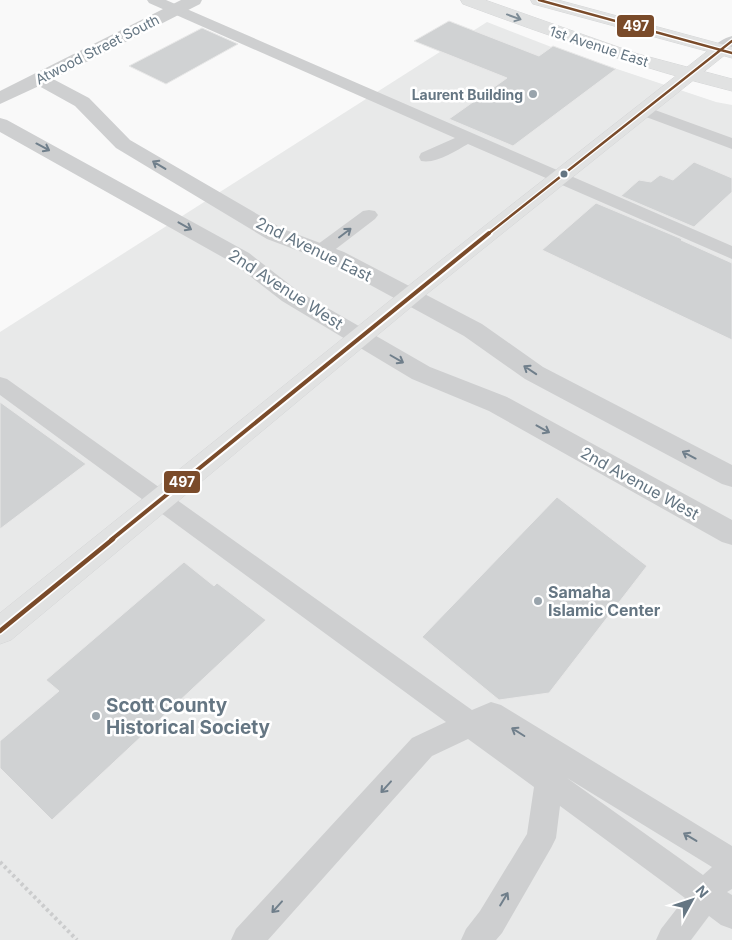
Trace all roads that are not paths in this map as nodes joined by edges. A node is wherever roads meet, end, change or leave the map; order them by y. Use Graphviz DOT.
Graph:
graph roads {
  1 [pos="154,0"];
  2 [pos="194,0"];
  3 [pos="469,0"];
  4 [pos="539,0"];
  5 [pos="176,9"];
  6 [pos="728,48"];
  7 [pos="689,76"];
  8 [pos="38,78"];
  9 [pos="732,85"];
  10 [pos="0,98"];
  11 [pos="644,111"];
  12 [pos="0,124"];
  13 [pos="466,138"];
  14 [pos="732,144"];
  15 [pos="426,157"];
  16 [pos="560,179"];
  17 [pos="369,215"];
  18 [pos="321,251"];
  19 [pos="732,254"];
  20 [pos="410,298"];
  21 [pos="360,337"];
  22 [pos="0,384"];
  23 [pos="732,477"];
  24 [pos="160,500"];
  25 [pos="732,534"];
  26 [pos="0,631"];
  27 [pos="470,724"];
  28 [pos="553,754"];
  29 [pos="549,782"];
  30 [pos="732,863"];
  31 [pos="732,872"];
  32 [pos="706,895"];
  33 [pos="732,914"];
  34 [pos="247,940"];
  35 [pos="477,940"];
  36 [pos="672,940"];
  1 -- 5 [label="lane"];
  2 -- 5 [label="street, Atwood Street South"];
  3 -- 7 [label="street, 1st Avenue East, one-way"];
  4 -- 6 [label="street, 1st Avenue East"];
  5 -- 8 [label="street, Atwood Street South"];
  5 -- 13 [label="lane"];
  6 -- 7 [label="street"];
  7 -- 9 [label="street, 1st Avenue East"];
  7 -- 11 [label="street"];
  8 -- 10 [label="street, Atwood Street South"];
  18 -- 8 [label="street, 2nd Avenue East, one-way"];
  11 -- 14 [label="lane"];
  11 -- 16 [label="street"];
  12 -- 21 [label="street, 2nd Avenue West, one-way"];
  13 -- 15 [label="lane"];
  13 -- 16 [label="lane"];
  16 -- 19 [label="lane"];
  16 -- 20 [label="street"];
  18 -- 17 [label="lane, one-way"];
  18 -- 20 [label="street, 2nd Avenue East"];
  20 -- 21 [label="street"];
  23 -- 20 [label="street, 2nd Avenue East, one-way"];
  21 -- 24 [label="street"];
  21 -- 25 [label="street, 2nd Avenue West, one-way"];
  22 -- 24 [label="lane"];
  24 -- 26 [label="street"];
  24 -- 27 [label="lane"];
  28 -- 27 [label="lane, one-way"];
  27 -- 29 [label="lane"];
  27 -- 34 [label="lane, one-way"];
  28 -- 29 [label="lane"];
  30 -- 28 [label="lane, one-way"];
  29 -- 32 [label="lane"];
  35 -- 29 [label="lane, one-way"];
  31 -- 32 [label="lane"];
  32 -- 33 [label="lane"];
  32 -- 36 [label="lane"];
}
